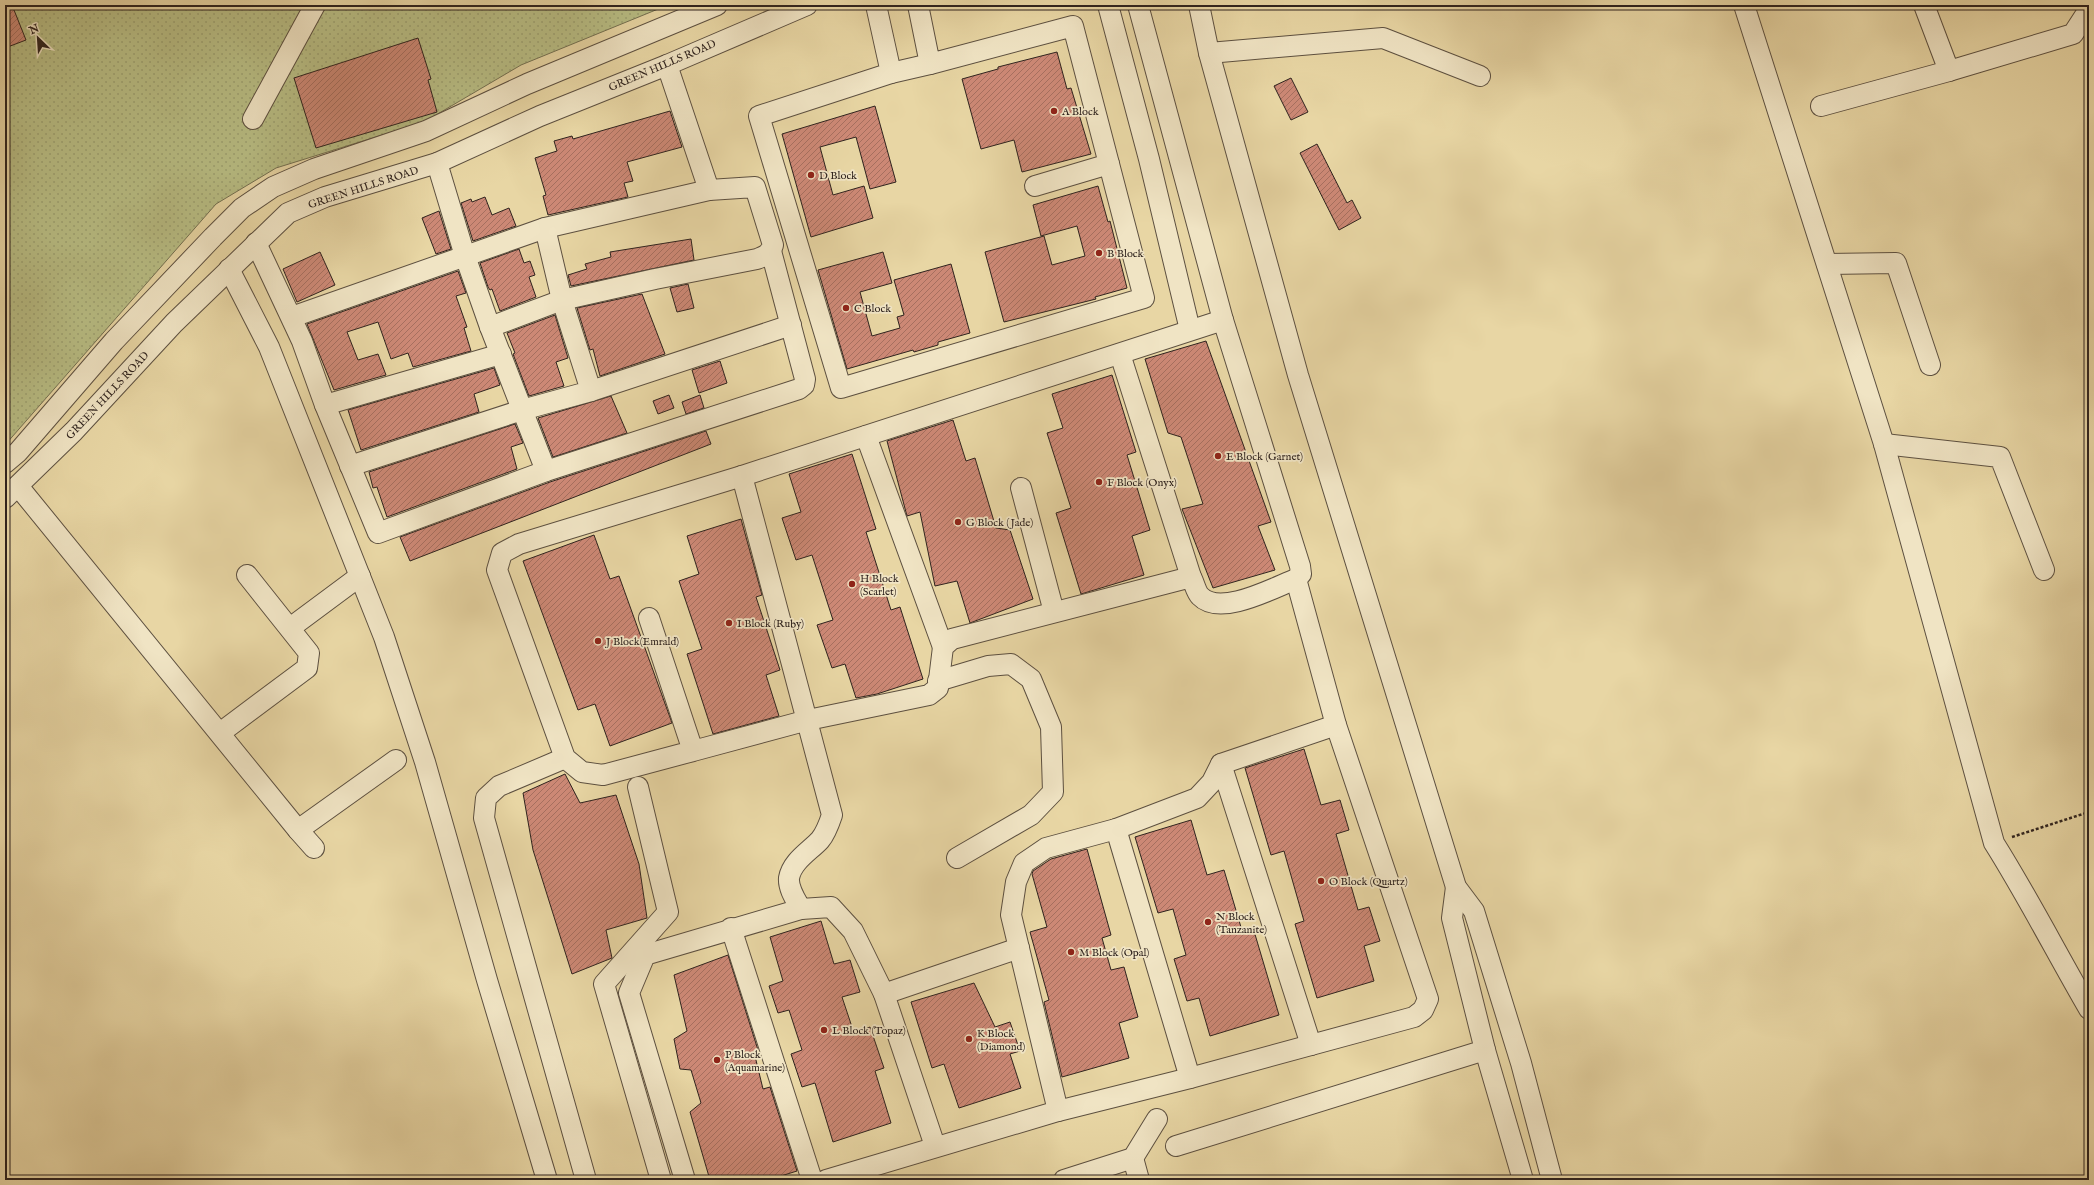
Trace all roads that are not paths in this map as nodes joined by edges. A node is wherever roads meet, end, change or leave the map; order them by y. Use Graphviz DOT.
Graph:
graph roads {
  1 [pos="314,5"];
  2 [pos="717,5"];
  3 [pos="807,5"];
  4 [pos="876,5"];
  5 [pos="918,5"];
  6 [pos="1108,5"];
  7 [pos="1138,5"];
  8 [pos="1199,5"];
  9 [pos="1744,5"];
  10 [pos="1924,5"];
  11 [pos="2089,14"];
  12 [pos="1208,53"];
  13 [pos="930,64"];
  14 [pos="667,65"];
  15 [pos="1948,71"];
  16 [pos="891,73"];
  17 [pos="1480,76"];
  18 [pos="1821,106"];
  19 [pos="253,119"];
  20 [pos="1178,150"];
  21 [pos="1149,159"];
  22 [pos="437,163"];
  23 [pos="1109,164"];
  24 [pos="1034,186"];
  25 [pos="709,190"];
  26 [pos="545,228"];
  27 [pos="256,243"];
  28 [pos="771,251"];
  29 [pos="465,256"];
  30 [pos="1827,264"];
  31 [pos="229,269"];
  32 [pos="562,300"];
  33 [pos="292,317"];
  34 [pos="1223,320"];
  35 [pos="791,325"];
  36 [pos="490,327"];
  37 [pos="1190,330"];
  38 [pos="114,341"];
  39 [pos="500,354"];
  40 [pos="1120,354"];
  41 [pos="138,361"];
  42 [pos="1930,365"];
  43 [pos="591,391"];
  44 [pos="325,404"];
  45 [pos="522,410"];
  46 [pos="866,436"];
  47 [pos="1884,444"];
  48 [pos="5,462"];
  49 [pos="350,466"];
  50 [pos="546,471"];
  51 [pos="742,476"];
  52 [pos="1021,488"];
  53 [pos="12,492"];
  54 [pos="2044,570"];
  55 [pos="247,575"];
  56 [pos="360,576"];
  57 [pos="1191,577"];
  58 [pos="1296,579"];
  59 [pos="1054,612"];
  60 [pos="649,618"];
  61 [pos="290,628"];
  62 [pos="943,647"];
  63 [pos="938,681"];
  64 [pos="808,720"];
  65 [pos="1336,725"];
  66 [pos="220,733"];
  67 [pos="693,751"];
  68 [pos="565,758"];
  69 [pos="396,760"];
  70 [pos="1221,764"];
  71 [pos="638,786"];
  72 [pos="1116,829"];
  73 [pos="298,830"];
  74 [pos="314,848"];
  75 [pos="957,858"];
  76 [pos="1456,887"];
  77 [pos="801,909"];
  78 [pos="731,928"];
  79 [pos="1019,948"];
  80 [pos="884,994"];
  81 [pos="2089,1009"];
  82 [pos="1311,1045"];
  83 [pos="1485,1050"];
  84 [pos="1190,1078"];
  85 [pos="1058,1111"];
  86 [pos="1158,1119"];
  87 [pos="934,1146"];
  88 [pos="1176,1146"];
  89 [pos="1133,1158"];
  90 [pos="547,1180"];
  91 [pos="586,1180"];
  92 [pos="661,1180"];
  93 [pos="685,1180"];
  94 [pos="812,1180"];
  95 [pos="826,1180"];
  96 [pos="1064,1180"];
  97 [pos="1139,1180"];
  98 [pos="1523,1180"];
  99 [pos="1552,1180"];
  1 -- 19 [label="street"];
  2 -- 38 [label="street"];
  3 -- 14 [label="street, GREEN HILLS ROAD"];
  4 -- 16 [label="street"];
  5 -- 13 [label="street"];
  6 -- 21 [label="street"];
  7 -- 20 [label="street"];
  8 -- 12 [label="street"];
  9 -- 30 [label="street"];
  10 -- 15 [label="street"];
  11 -- 15 [label="street"];
  12 -- 17 [label="street"];
  12 -- 76 [label="street"];
  13 -- 16 [label="street"];
  13 -- 23 [label="street"];
  14 -- 22 [label="street, GREEN HILLS ROAD"];
  14 -- 25 [label="street"];
  15 -- 18 [label="street"];
  16 -- 23 [label="street"];
  20 -- 21 [label="street"];
  20 -- 34 [label="street"];
  21 -- 37 [label="street"];
  22 -- 27 [label="street, GREEN HILLS ROAD"];
  22 -- 29 [label="street"];
  23 -- 24 [label="street"];
  25 -- 26 [label="street"];
  25 -- 28 [label="street"];
  26 -- 29 [label="street"];
  26 -- 32 [label="street"];
  27 -- 31 [label="street, GREEN HILLS ROAD"];
  27 -- 33 [label="street"];
  28 -- 32 [label="street"];
  28 -- 35 [label="street"];
  29 -- 33 [label="street"];
  29 -- 36 [label="street"];
  30 -- 42 [label="street"];
  30 -- 47 [label="street"];
  31 -- 41 [label="street, GREEN HILLS ROAD"];
  31 -- 56 [label="street"];
  32 -- 36 [label="street"];
  32 -- 43 [label="street"];
  33 -- 44 [label="street"];
  34 -- 37 [label="street"];
  34 -- 58 [label="street"];
  35 -- 43 [label="street"];
  35 -- 50 [label="street"];
  36 -- 39 [label="street"];
  37 -- 40 [label="street"];
  38 -- 41 [label="street"];
  38 -- 48 [label="street"];
  39 -- 44 [label="street"];
  39 -- 45 [label="street"];
  40 -- 46 [label="street"];
  40 -- 57 [label="street"];
  41 -- 53 [label="street, GREEN HILLS ROAD"];
  43 -- 45 [label="street"];
  44 -- 49 [label="street"];
  45 -- 49 [label="street"];
  45 -- 50 [label="street"];
  46 -- 51 [label="street"];
  46 -- 62 [label="street"];
  47 -- 54 [label="street"];
  47 -- 81 [label="street"];
  49 -- 50 [label="street"];
  51 -- 64 [label="street"];
  51 -- 68 [label="street"];
  52 -- 59 [label="street"];
  53 -- 66 [label="street"];
  55 -- 61 [label="street"];
  56 -- 61 [label="street"];
  56 -- 90 [label="street"];
  57 -- 58 [label="street"];
  57 -- 59 [label="street"];
  58 -- 65 [label="street"];
  59 -- 62 [label="street"];
  60 -- 67 [label="street"];
  61 -- 66 [label="street"];
  62 -- 63 [label="street"];
  63 -- 64 [label="street"];
  63 -- 75 [label="street"];
  64 -- 67 [label="street"];
  64 -- 77 [label="street"];
  65 -- 70 [label="street"];
  65 -- 82 [label="street"];
  66 -- 73 [label="street"];
  67 -- 68 [label="street"];
  68 -- 91 [label="street"];
  69 -- 73 [label="street"];
  70 -- 72 [label="street"];
  70 -- 82 [label="street"];
  71 -- 92 [label="street"];
  72 -- 79 [label="street"];
  72 -- 84 [label="street"];
  73 -- 74 [label="street"];
  76 -- 83 [label="street"];
  76 -- 99 [label="street"];
  77 -- 78 [label="street"];
  77 -- 80 [label="street"];
  78 -- 93 [label="street"];
  78 -- 94 [label="street"];
  79 -- 80 [label="street"];
  79 -- 85 [label="street"];
  80 -- 87 [label="street"];
  82 -- 84 [label="street"];
  83 -- 88 [label="street"];
  83 -- 98 [label="street"];
  84 -- 85 [label="street"];
  85 -- 87 [label="street"];
  86 -- 89 [label="street"];
  87 -- 95 [label="street"];
  89 -- 96 [label="street"];
  89 -- 97 [label="street"];
}
